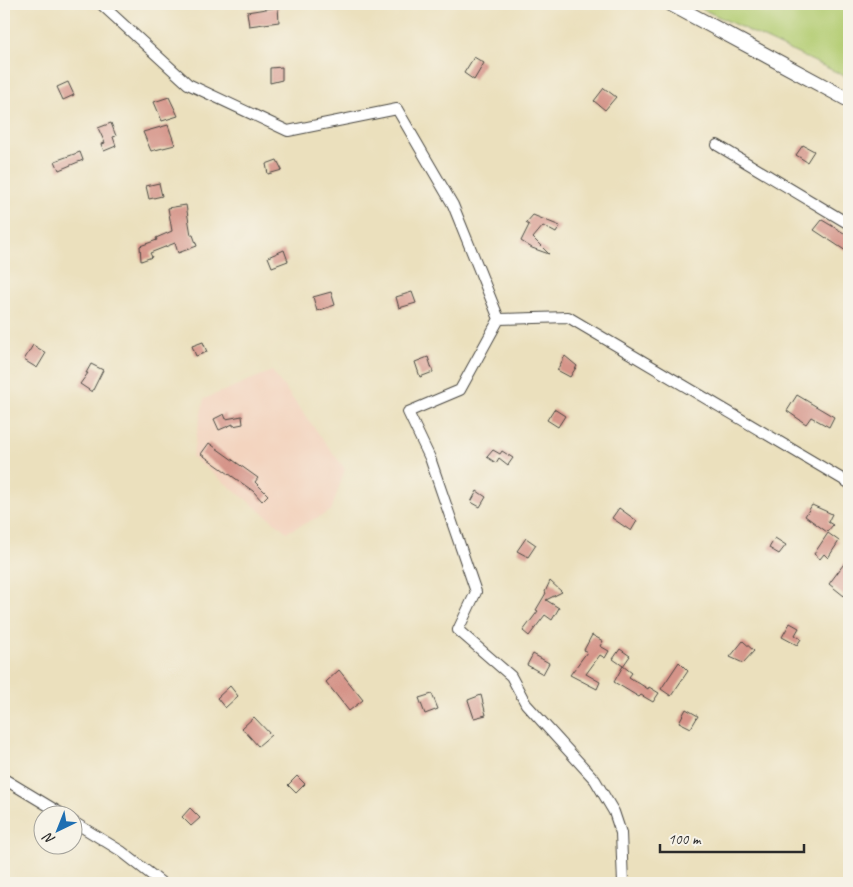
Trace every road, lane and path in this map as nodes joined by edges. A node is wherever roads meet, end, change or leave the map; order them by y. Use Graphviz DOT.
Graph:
graph roads {
  1 [pos="101,4"];
  2 [pos="671,4"];
  3 [pos="849,100"];
  4 [pos="717,145"];
  5 [pos="849,224"];
  6 [pos="499,318"];
  7 [pos="849,483"];
  8 [pos="4,779"];
  9 [pos="45,804"];
  10 [pos="82,827"];
  11 [pos="162,883"];
  12 [pos="623,883"];
  1 -- 6 [label="street"];
  2 -- 3 [label="main road"];
  4 -- 5 [label="street"];
  6 -- 7 [label="street"];
  6 -- 12 [label="street"];
  8 -- 9 [label="street"];
  10 -- 11 [label="street"];
}
